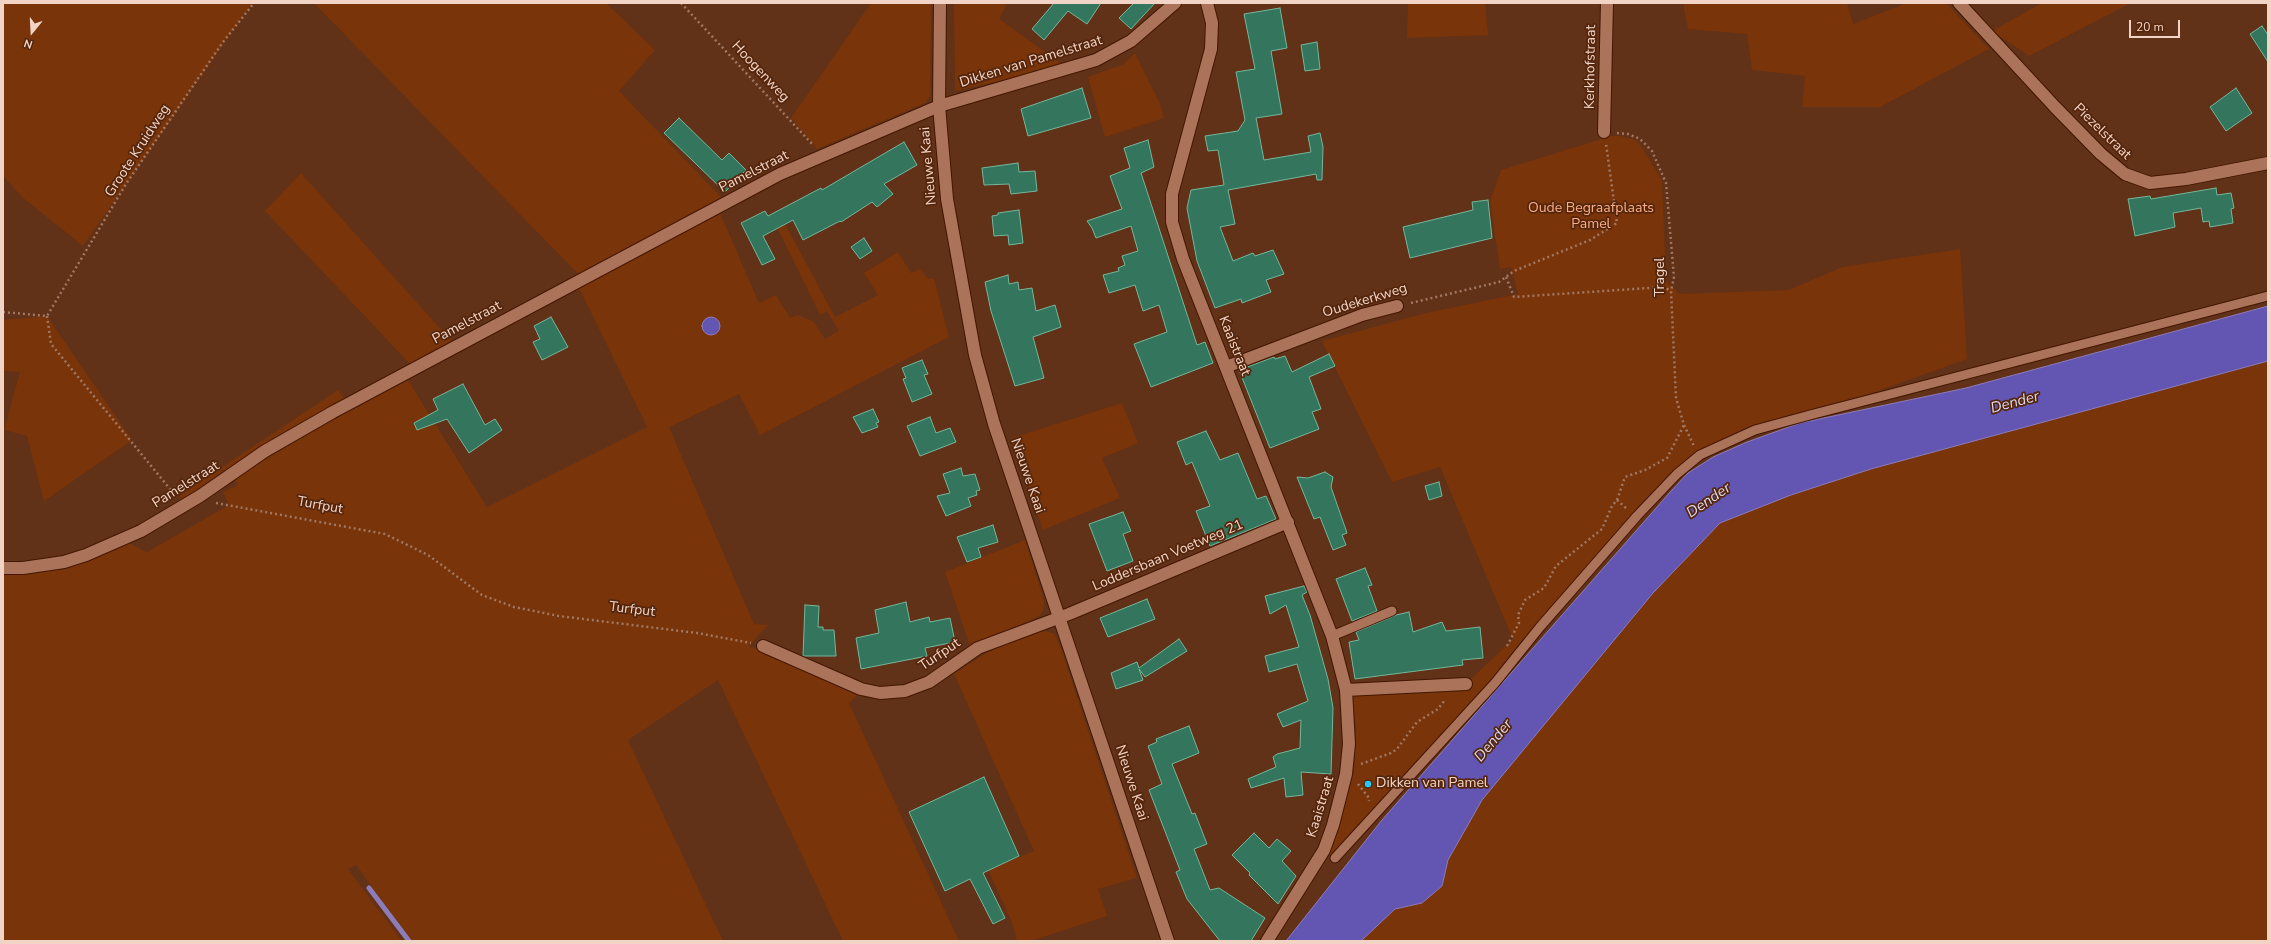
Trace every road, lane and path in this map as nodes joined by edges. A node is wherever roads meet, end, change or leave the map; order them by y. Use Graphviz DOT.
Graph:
graph roads {
  1 [pos="254,3"];
  2 [pos="681,3"];
  3 [pos="940,3"];
  4 [pos="1175,3"];
  5 [pos="1207,3"];
  6 [pos="1607,3"];
  7 [pos="1959,3"];
  8 [pos="945,104"];
  9 [pos="1604,132"];
  10 [pos="822,156"];
  11 [pos="2268,163"];
  12 [pos="1506,277"];
  13 [pos="1671,291"];
  14 [pos="2268,296"];
  15 [pos="1397,306"];
  16 [pos="3,312"];
  17 [pos="47,316"];
  18 [pos="1226,367"];
  19 [pos="1684,425"];
  20 [pos="1700,455"];
  21 [pos="200,496"];
  22 [pos="1617,500"];
  23 [pos="181,508"];
  24 [pos="1637,516"];
  25 [pos="1288,522"];
  26 [pos="3,568"];
  27 [pos="1392,611"];
  28 [pos="1058,617"];
  29 [pos="1332,636"];
  30 [pos="763,646"];
  31 [pos="1505,649"];
  32 [pos="1466,684"];
  33 [pos="1346,690"];
  34 [pos="1444,702"];
  35 [pos="1356,767"];
  36 [pos="1355,779"];
  37 [pos="1369,805"];
  38 [pos="1335,858"];
  39 [pos="1168,941"];
  40 [pos="1267,941"];
  1 -- 17 [label="path, Groote Kruidweg"];
  2 -- 10 [label="path, Hoogenweg"];
  3 -- 8 [label="street, Nieuwe Kaai"];
  4 -- 8 [label="street, Dikken van Pamelstraat"];
  5 -- 18 [label="street, Kaaistraat"];
  6 -- 9 [label="street, Kerkhofstraat"];
  7 -- 11 [label="street, Piezelstraat"];
  8 -- 10 [label="street, Pamelstraat"];
  8 -- 28 [label="street, Nieuwe Kaai"];
  9 -- 12 [label="path, Oudekerkweg"];
  9 -- 13 [label="path, Tragel"];
  10 -- 21 [label="street, Pamelstraat"];
  12 -- 13 [label="path"];
  12 -- 15 [label="path, Oudekerkweg"];
  13 -- 19 [label="path, Tragel"];
  14 -- 20 [label="lane"];
  15 -- 18 [label="street, Oudekerkweg"];
  16 -- 17 [label="path"];
  17 -- 23 [label="path"];
  18 -- 25 [label="street, Kaaistraat"];
  19 -- 20 [label="path, Tragel"];
  19 -- 22 [label="path"];
  20 -- 24 [label="lane"];
  21 -- 23 [label="street, Pamelstraat"];
  21 -- 30 [label="path, Turfput"];
  22 -- 24 [label="path"];
  22 -- 31 [label="path"];
  23 -- 26 [label="street, Pamelstraat"];
  24 -- 38 [label="lane"];
  25 -- 28 [label="street, Loddersbaan Voetweg 21"];
  25 -- 29 [label="street, Kaaistraat"];
  27 -- 29 [label="lane"];
  28 -- 30 [label="street, Turfput"];
  28 -- 39 [label="street, Nieuwe Kaai"];
  29 -- 33 [label="street, Kaaistraat"];
  32 -- 33 [label="street"];
  33 -- 40 [label="street, Kaaistraat"];
  34 -- 35 [label="path"];
  36 -- 37 [label="path"];
}
